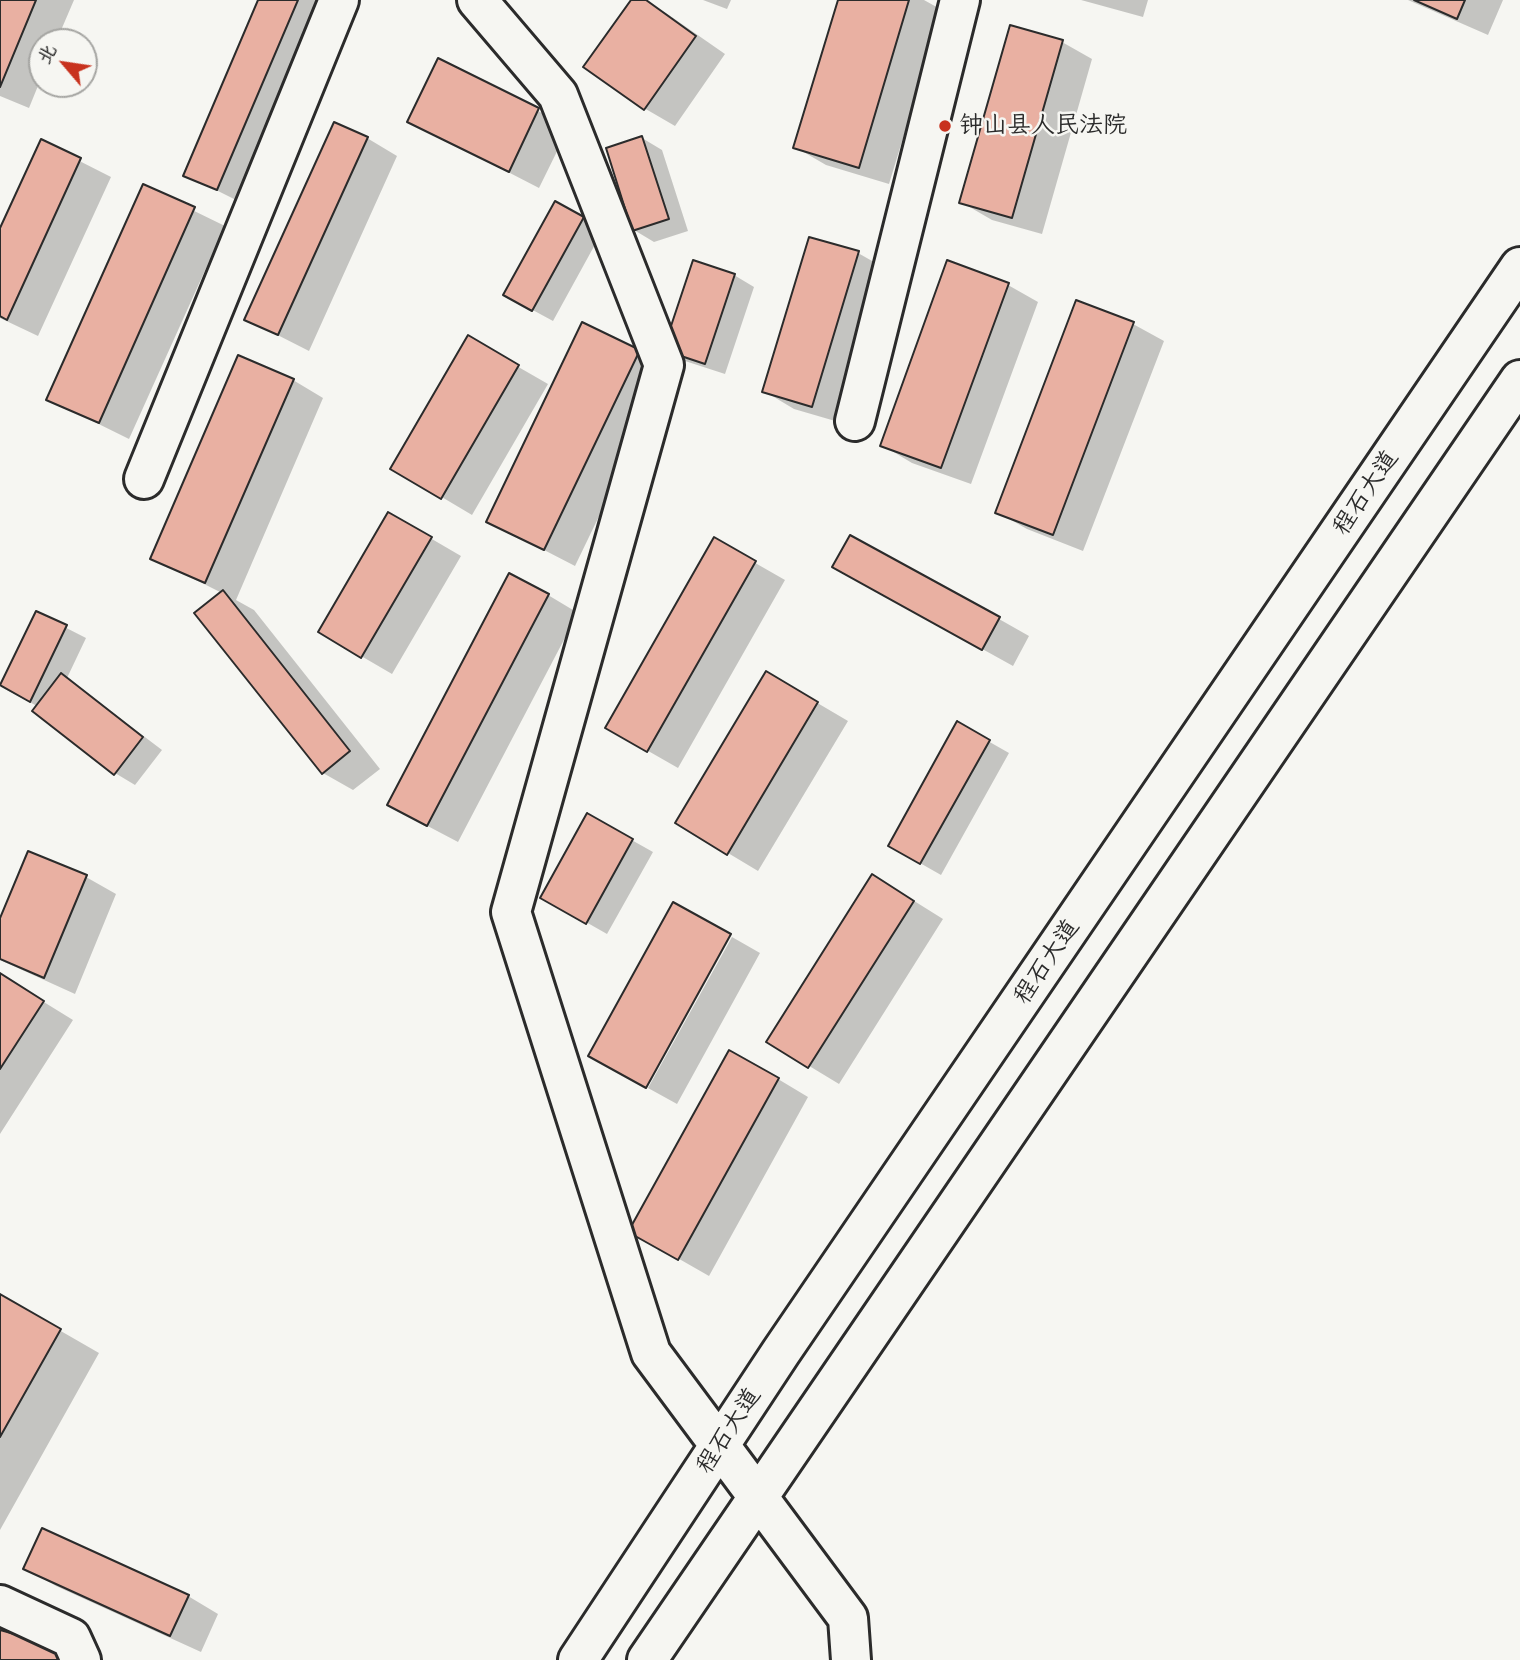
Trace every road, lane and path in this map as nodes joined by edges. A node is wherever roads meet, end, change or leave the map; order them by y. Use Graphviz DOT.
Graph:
graph roads {
  1 [pos="339,0"];
  2 [pos="477,0"];
  3 [pos="960,0"];
  4 [pos="1520,267"];
  5 [pos="1520,380"];
  6 [pos="855,421"];
  7 [pos="144,479"];
  8 [pos="720,1446"];
  9 [pos="757,1498"];
  10 [pos="0,1605"];
  11 [pos="81,1660"];
  12 [pos="578,1660"];
  13 [pos="647,1660"];
  14 [pos="851,1660"];
  1 -- 7 [label="street"];
  2 -- 8 [label="street"];
  3 -- 6 [label="street"];
  4 -- 8 [label="street, 程石大道"];
  5 -- 9 [label="street"];
  8 -- 9 [label="street"];
  8 -- 12 [label="street, 程石大道"];
  9 -- 13 [label="street"];
  9 -- 14 [label="street"];
  10 -- 11 [label="street"];
}
